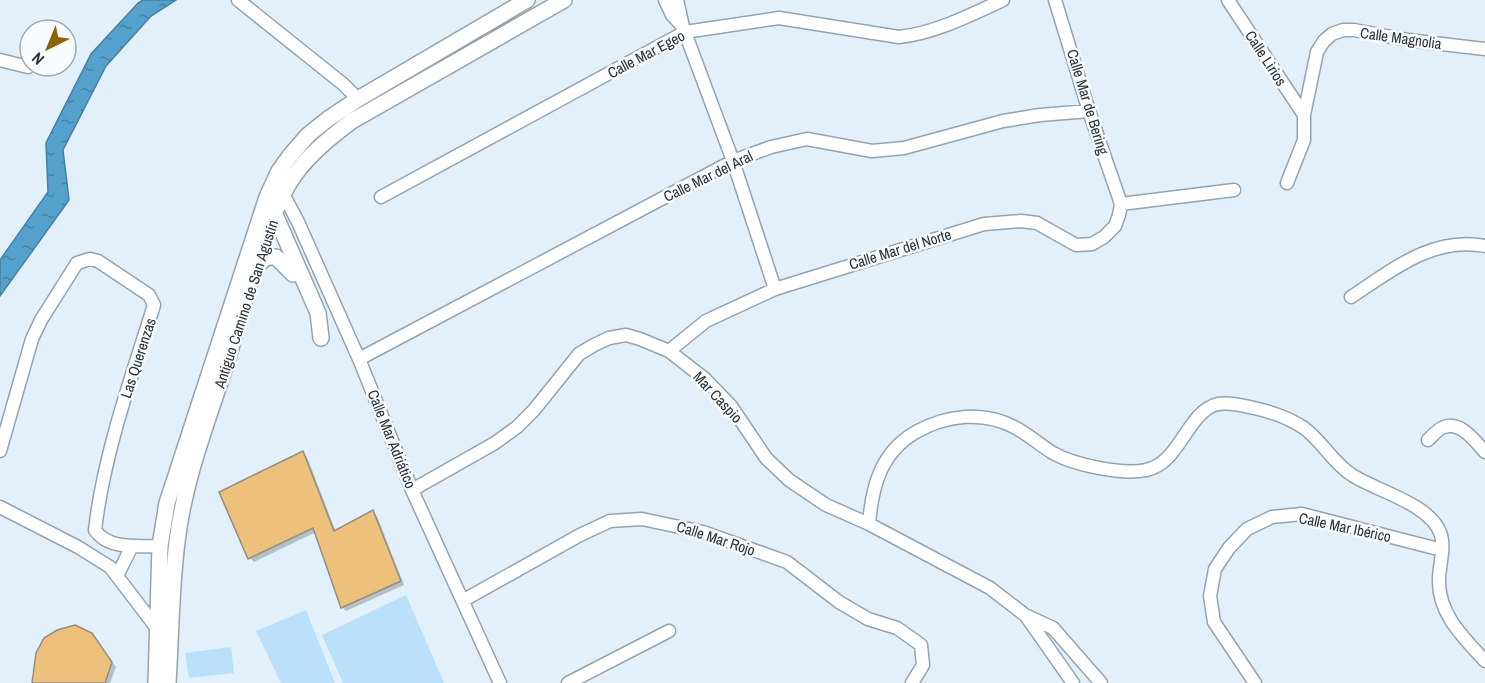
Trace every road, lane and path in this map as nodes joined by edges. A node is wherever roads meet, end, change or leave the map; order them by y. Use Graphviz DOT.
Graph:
graph roads {
  1 [pos="238,0"];
  2 [pos="528,0"];
  3 [pos="564,0"];
  4 [pos="665,0"];
  5 [pos="677,0"];
  6 [pos="1004,0"];
  7 [pos="1055,0"];
  8 [pos="1228,0"];
  9 [pos="684,29"];
  10 [pos="1485,49"];
  11 [pos="0,60"];
  12 [pos="18,64"];
  13 [pos="358,99"];
  14 [pos="1089,111"];
  15 [pos="1304,115"];
  16 [pos="733,161"];
  17 [pos="275,179"];
  18 [pos="1287,183"];
  19 [pos="1234,190"];
  20 [pos="284,194"];
  21 [pos="267,197"];
  22 [pos="381,197"];
  23 [pos="1121,204"];
  24 [pos="275,215"];
  25 [pos="1485,246"];
  26 [pos="256,266"];
  27 [pos="293,274"];
  28 [pos="775,289"];
  29 [pos="1351,297"];
  30 [pos="321,338"];
  31 [pos="669,351"];
  32 [pos="359,358"];
  33 [pos="1428,440"];
  34 [pos="0,451"];
  35 [pos="1485,452"];
  36 [pos="412,490"];
  37 [pos="0,507"];
  38 [pos="869,524"];
  39 [pos="132,546"];
  40 [pos="160,546"];
  41 [pos="1442,550"];
  42 [pos="117,576"];
  43 [pos="464,600"];
  44 [pos="1025,615"];
  45 [pos="159,631"];
  46 [pos="669,632"];
  47 [pos="1485,661"];
  48 [pos="156,683"];
  49 [pos="168,683"];
  50 [pos="500,683"];
  51 [pos="568,683"];
  52 [pos="912,683"];
  53 [pos="1073,683"];
  54 [pos="1101,683"];
  55 [pos="1255,683"];
  1 -- 13 [label="street"];
  2 -- 13 [label="street, Antiguo Camino de San Agustín"];
  3 -- 20 [label="street, Antiguo Camino de San Agustín"];
  4 -- 9 [label="street"];
  5 -- 9 [label="street"];
  6 -- 9 [label="street, Calle Mar Egeo"];
  7 -- 14 [label="street, Calle Mar de Bering"];
  8 -- 15 [label="street, Calle Lirios"];
  9 -- 16 [label="street"];
  9 -- 22 [label="street, Calle Mar Egeo"];
  10 -- 15 [label="street, Calle Magnolia"];
  11 -- 12 [label="street"];
  13 -- 17 [label="street, Antiguo Camino de San Agustín"];
  14 -- 16 [label="street, Calle Mar del Aral"];
  14 -- 23 [label="street, Calle Mar de Bering"];
  15 -- 18 [label="street, Calle Magnolia"];
  16 -- 28 [label="street"];
  16 -- 32 [label="street, Calle Mar del Aral"];
  17 -- 20 [label="street, Calle Mar Adriático"];
  17 -- 21 [label="street, Antiguo Camino de San Agustín"];
  19 -- 23 [label="street"];
  20 -- 24 [label="street, Antiguo Camino de San Agustín"];
  20 -- 32 [label="street, Calle Mar Adriático"];
  21 -- 24 [label="street"];
  21 -- 40 [label="street, Antiguo Camino de San Agustín"];
  23 -- 28 [label="street, Calle Mar del Norte"];
  24 -- 26 [label="street, Antiguo Camino de San Agustín"];
  24 -- 30 [label="street"];
  25 -- 29 [label="street"];
  26 -- 27 [label="street"];
  26 -- 49 [label="street, Antiguo Camino de San Agustín"];
  28 -- 31 [label="street, Calle Mar del Norte"];
  31 -- 36 [label="street, Mar Caspio"];
  31 -- 38 [label="street, Mar Caspio"];
  32 -- 36 [label="street, Calle Mar Adriático"];
  33 -- 35 [label="street"];
  34 -- 39 [label="street, Las Querenzas"];
  36 -- 43 [label="street, Calle Mar Adriático"];
  37 -- 42 [label="street"];
  38 -- 41 [label="street"];
  38 -- 44 [label="street, Mar Caspio"];
  39 -- 40 [label="street, Las Querenzas"];
  39 -- 42 [label="street"];
  40 -- 45 [label="street, Antiguo Camino de San Agustín"];
  41 -- 47 [label="street"];
  41 -- 55 [label="street, Calle Mar Ibérico"];
  42 -- 45 [label="street"];
  43 -- 50 [label="street, Calle Mar Adriático"];
  43 -- 52 [label="street, Calle Mar Rojo"];
  44 -- 53 [label="street"];
  44 -- 54 [label="street"];
  45 -- 48 [label="street, Antiguo Camino de San Agustín"];
  46 -- 51 [label="street"];
}
